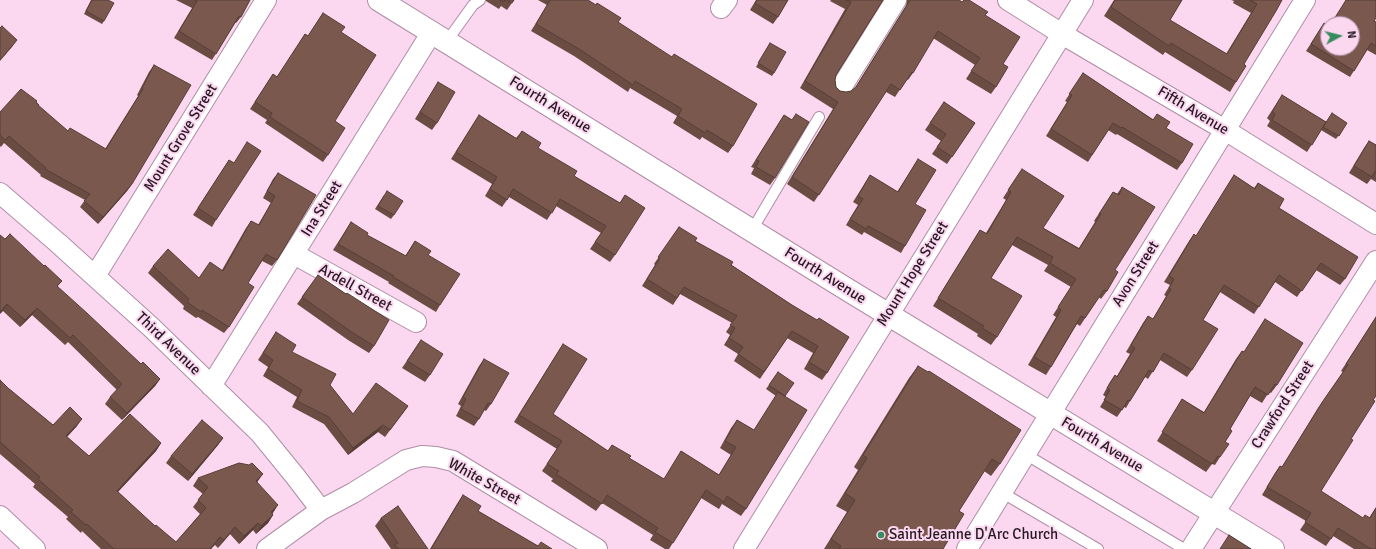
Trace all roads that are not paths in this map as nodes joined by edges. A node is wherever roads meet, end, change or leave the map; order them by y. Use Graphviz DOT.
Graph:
graph roads {
  1 [pos="266,0"];
  2 [pos="379,0"];
  3 [pos="480,0"];
  4 [pos="896,0"];
  5 [pos="1008,0"];
  6 [pos="1083,0"];
  7 [pos="1305,0"];
  8 [pos="1062,34"];
  9 [pos="439,37"];
  10 [pos="841,88"];
  11 [pos="819,117"];
  12 [pos="1225,130"];
  13 [pos="0,193"];
  14 [pos="1376,224"];
  15 [pos="752,230"];
  16 [pos="294,254"];
  17 [pos="1376,261"];
  18 [pos="95,276"];
  19 [pos="888,315"];
  20 [pos="416,322"];
  21 [pos="211,386"];
  22 [pos="1050,413"];
  23 [pos="1024,454"];
  24 [pos="1002,492"];
  25 [pos="321,510"];
  26 [pos="1214,513"];
  27 [pos="0,516"];
  28 [pos="35,549"];
  29 [pos="266,549"];
  30 [pos="597,549"];
  31 [pos="744,549"];
  32 [pos="967,549"];
  33 [pos="1098,549"];
  34 [pos="1184,549"];
  35 [pos="1192,549"];
  36 [pos="1273,549"];
  1 -- 18 [label="street, Mount Grove Street"];
  2 -- 9 [label="street, Fourth Avenue"];
  3 -- 9 [label="lane"];
  4 -- 10 [label="street"];
  5 -- 8 [label="street, Fifth Avenue"];
  6 -- 8 [label="street, Mount Hope Street"];
  7 -- 12 [label="street, Avon Street"];
  8 -- 12 [label="street, Fifth Avenue"];
  8 -- 19 [label="street, Mount Hope Street"];
  9 -- 15 [label="street, Fourth Avenue"];
  9 -- 16 [label="street, Ina Street"];
  11 -- 15 [label="lane"];
  12 -- 14 [label="street, Fifth Avenue"];
  12 -- 22 [label="street, Avon Street"];
  13 -- 18 [label="street, Third Avenue"];
  15 -- 19 [label="street, Fourth Avenue"];
  16 -- 20 [label="street, Ardell Street"];
  16 -- 21 [label="street, Ina Street"];
  17 -- 26 [label="street, Crawford Street"];
  18 -- 21 [label="street, Third Avenue"];
  19 -- 22 [label="street, Fourth Avenue"];
  19 -- 31 [label="street, Mount Hope Street"];
  21 -- 25 [label="street, Third Avenue"];
  22 -- 23 [label="street, Avon Street"];
  22 -- 26 [label="street, Fourth Avenue"];
  23 -- 24 [label="street, Avon Street"];
  23 -- 34 [label="lane"];
  24 -- 32 [label="street, Avon Street"];
  24 -- 33 [label="lane"];
  25 -- 29 [label="street, White Street"];
  25 -- 30 [label="street, White Street"];
  26 -- 35 [label="street, Crawford Street"];
  26 -- 36 [label="street, Fourth Avenue"];
  27 -- 28 [label="street"];
}
